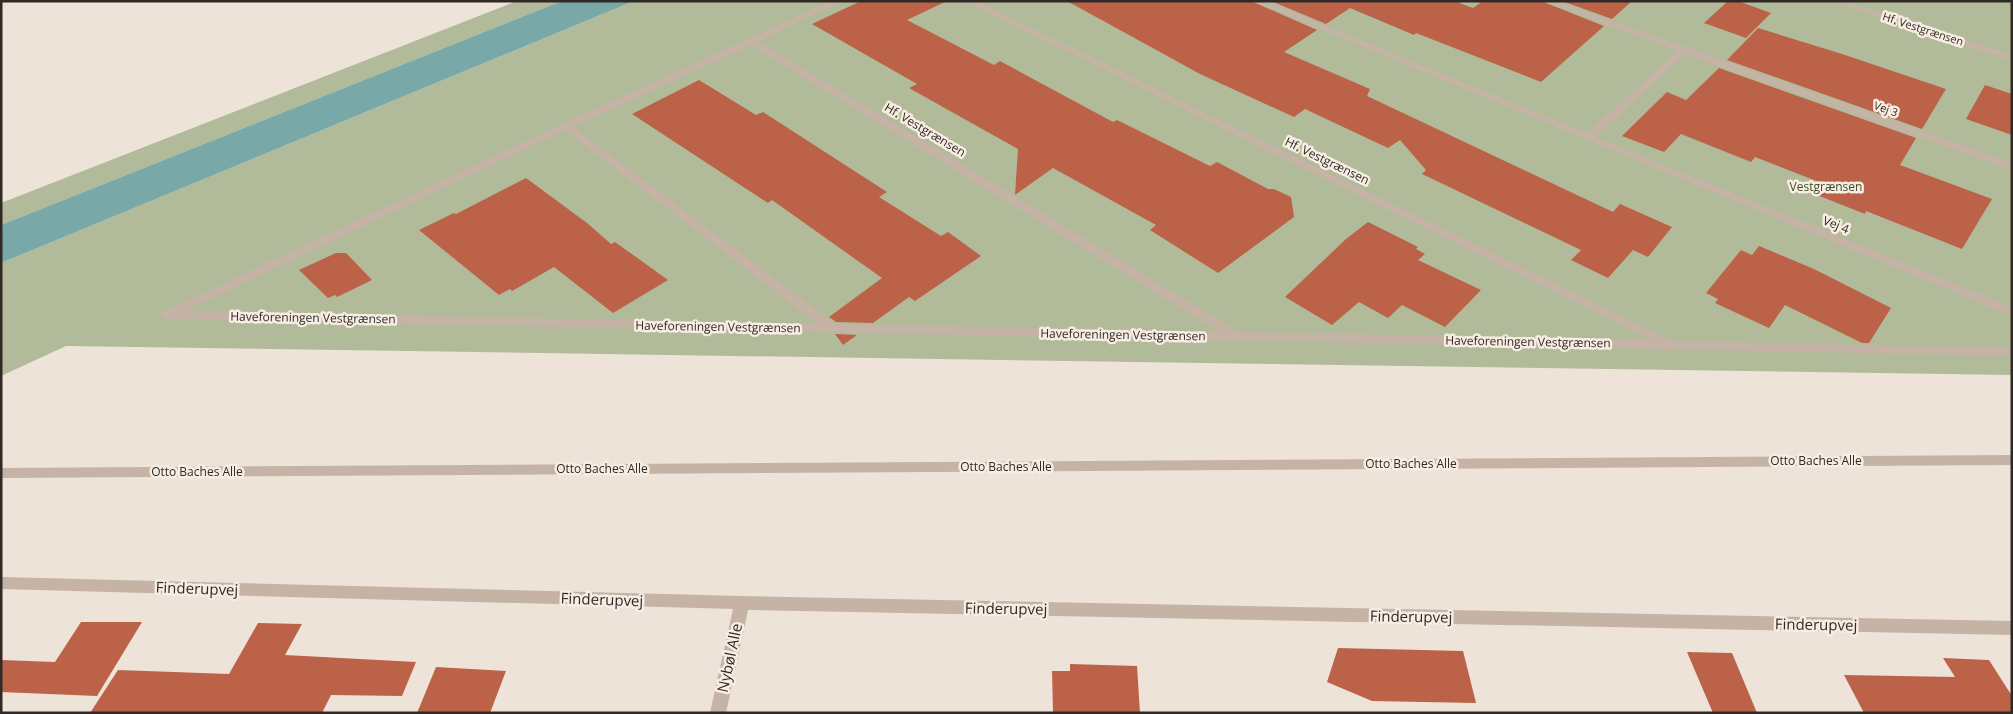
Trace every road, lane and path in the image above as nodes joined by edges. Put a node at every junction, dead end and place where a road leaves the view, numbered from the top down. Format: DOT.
graph roads {
  1 [pos="839,1"];
  2 [pos="969,1"];
  3 [pos="1257,1"];
  4 [pos="1547,1"];
  5 [pos="1835,1"];
  6 [pos="751,40"];
  7 [pos="1684,50"];
  8 [pos="2012,58"];
  9 [pos="566,126"];
  10 [pos="1588,138"];
  11 [pos="2012,167"];
  12 [pos="2012,312"];
  13 [pos="833,329"];
  14 [pos="1238,337"];
  15 [pos="1673,345"];
  16 [pos="2012,352"];
  17 [pos="2012,460"];
  18 [pos="1,473"];
  19 [pos="1,583"];
  20 [pos="742,603"];
  21 [pos="2012,628"];
  22 [pos="718,713"];
  1 -- 6 [label="street, Haveforeningen Vestgrænsen"];
  2 -- 15 [label="street, Hf. Vestgrænsen"];
  3 -- 10 [label="street"];
  4 -- 7 [label="street"];
  5 -- 8 [label="street, Hf. Vestgrænsen"];
  6 -- 9 [label="street, Haveforeningen Vestgrænsen"];
  6 -- 14 [label="street, Hf. Vestgrænsen"];
  7 -- 10 [label="street"];
  7 -- 11 [label="street, Vej 3"];
  9 -- 13 [label="street"];
  9 -- 13 [label="street, Haveforeningen Vestgrænsen"];
  10 -- 12 [label="street, Vej 4"];
  13 -- 14 [label="street, Haveforeningen Vestgrænsen"];
  14 -- 15 [label="street, Haveforeningen Vestgrænsen"];
  15 -- 16 [label="street, Haveforeningen Vestgrænsen"];
  17 -- 18 [label="street, Otto Baches Alle"];
  19 -- 20 [label="street, Finderupvej"];
  20 -- 21 [label="street, Finderupvej"];
  20 -- 22 [label="street, Nybøl Alle"];
}
